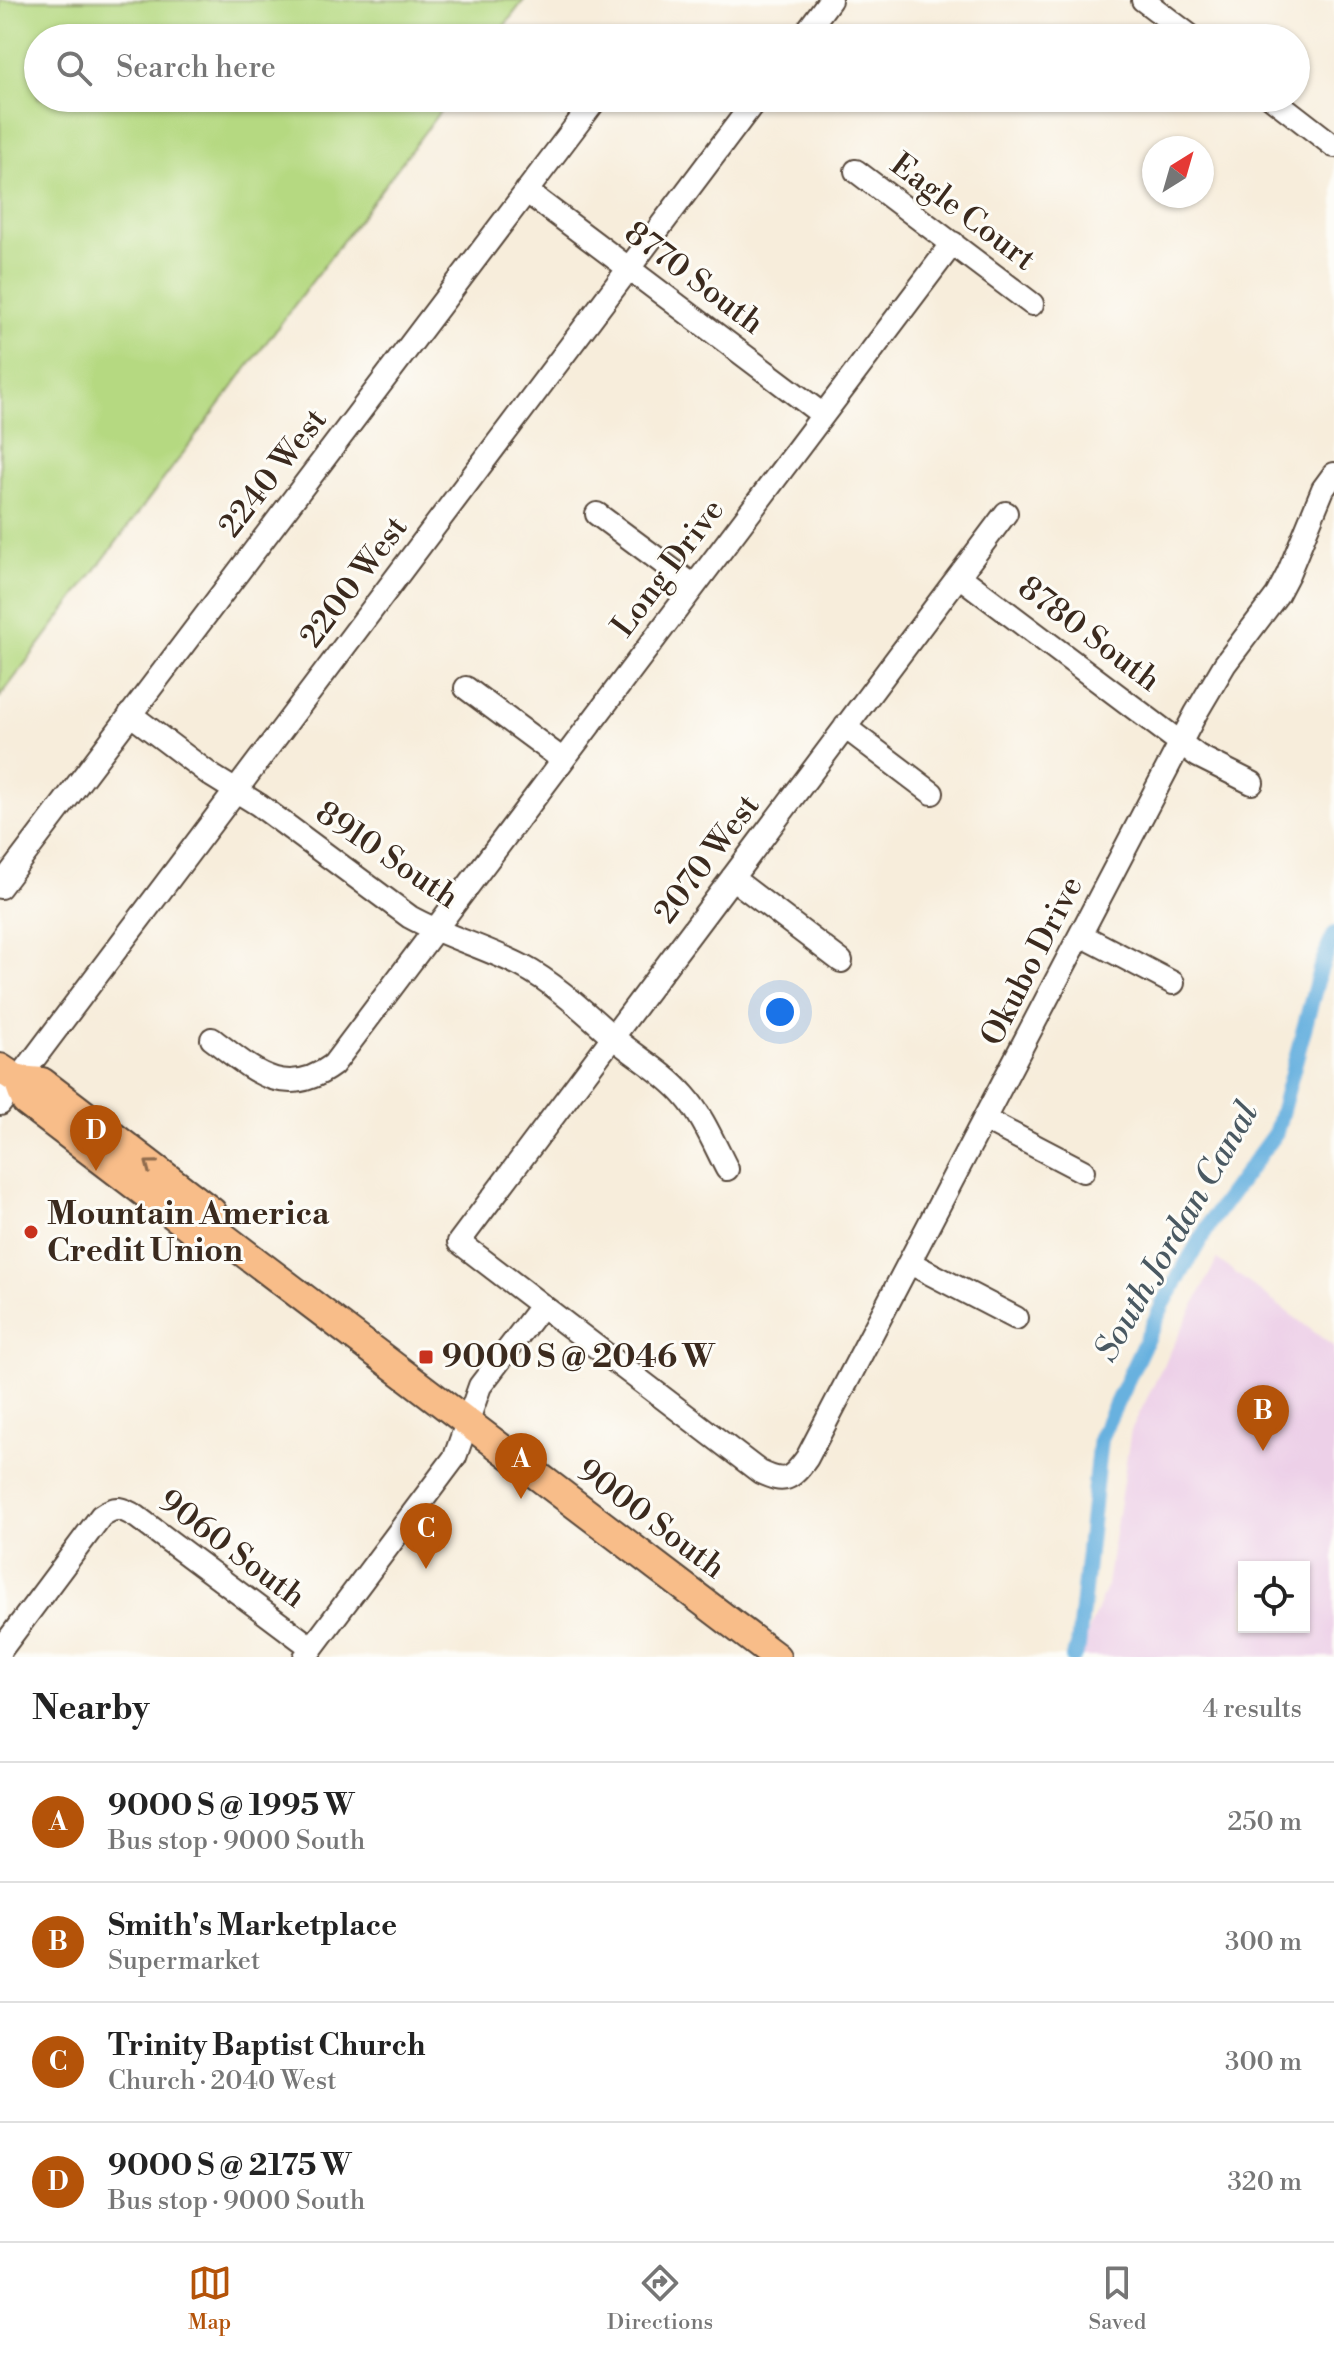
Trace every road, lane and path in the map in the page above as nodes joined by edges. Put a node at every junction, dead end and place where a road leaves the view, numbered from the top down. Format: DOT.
graph roads {
  1 [pos="830,0"];
  2 [pos="1143,0"];
  3 [pos="812,24"];
  4 [pos="1175,24"];
  5 [pos="586,112"];
  6 [pos="747,112"];
  7 [pos="1290,112"];
  8 [pos="1334,146"];
  9 [pos="856,171"];
  10 [pos="526,191"];
  11 [pos="953,243"];
  12 [pos="629,269"];
  13 [pos="1032,304"];
  14 [pos="823,415"];
  15 [pos="1334,474"];
  16 [pos="1006,513"];
  17 [pos="597,514"];
  18 [pos="959,576"];
  19 [pos="694,586"];
  20 [pos="466,688"];
  21 [pos="130,714"];
  22 [pos="845,727"];
  23 [pos="1181,744"];
  24 [pos="563,760"];
  25 [pos="1252,783"];
  26 [pos="236,792"];
  27 [pos="932,793"];
  28 [pos="732,878"];
  29 [pos="0,887"];
  30 [pos="435,931"];
  31 [pos="1081,935"];
  32 [pos="841,961"];
  33 [pos="1173,983"];
  34 [pos="613,1037"];
  35 [pos="212,1039"];
  36 [pos="9,1074"];
  37 [pos="0,1104"];
  38 [pos="985,1120"];
  39 [pos="727,1169"];
  40 [pos="1083,1171"];
  41 [pos="910,1263"];
  42 [pos="542,1305"];
  43 [pos="1016,1318"];
  44 [pos="466,1422"];
  45 [pos="0,1651"];
  46 [pos="309,1653"];
  47 [pos="776,1657"];
  1 -- 3 [label="street"];
  2 -- 4 [label="street"];
  5 -- 10 [label="street, 2240 West"];
  6 -- 12 [label="street, 2200 West"];
  7 -- 8 [label="street"];
  9 -- 11 [label="street, Eagle Court"];
  10 -- 12 [label="street, 8770 South"];
  10 -- 21 [label="street, 2240 West"];
  11 -- 13 [label="street, Eagle Court"];
  11 -- 14 [label="street, Long Drive"];
  12 -- 14 [label="street, 8770 South"];
  12 -- 26 [label="street, 2200 West"];
  14 -- 19 [label="street, Long Drive"];
  15 -- 23 [label="street, Okubo Drive"];
  16 -- 18 [label="street, 2070 West"];
  17 -- 19 [label="street"];
  18 -- 22 [label="street, 2070 West"];
  18 -- 23 [label="street, 8780 South"];
  19 -- 24 [label="street, Long Drive"];
  20 -- 24 [label="street"];
  21 -- 26 [label="street, 8910 South"];
  21 -- 29 [label="street, 2240 West"];
  22 -- 27 [label="street"];
  22 -- 28 [label="street, 2070 West"];
  23 -- 25 [label="street, 8780 South"];
  23 -- 31 [label="street, Okubo Drive"];
  24 -- 30 [label="street, Long Drive"];
  26 -- 30 [label="street, 8910 South"];
  26 -- 36 [label="street, 2200 West"];
  28 -- 32 [label="street"];
  28 -- 34 [label="street, 2070 West"];
  30 -- 34 [label="street, 8910 South"];
  30 -- 35 [label="street, Long Drive"];
  31 -- 33 [label="street"];
  31 -- 38 [label="street, Okubo Drive"];
  34 -- 39 [label="street, 8910 South"];
  34 -- 42 [label="street, 2070 West"];
  36 -- 37 [label="street, 2200 West"];
  36 -- 44 [label="main road, 9000 South"];
  38 -- 40 [label="street"];
  38 -- 41 [label="street, Okubo Drive"];
  41 -- 42 [label="street, Okubo Drive"];
  41 -- 43 [label="street"];
  42 -- 44 [label="street"];
  44 -- 46 [label="street"];
  44 -- 47 [label="main road, 9000 South"];
  45 -- 46 [label="street, 9060 South"];
}
